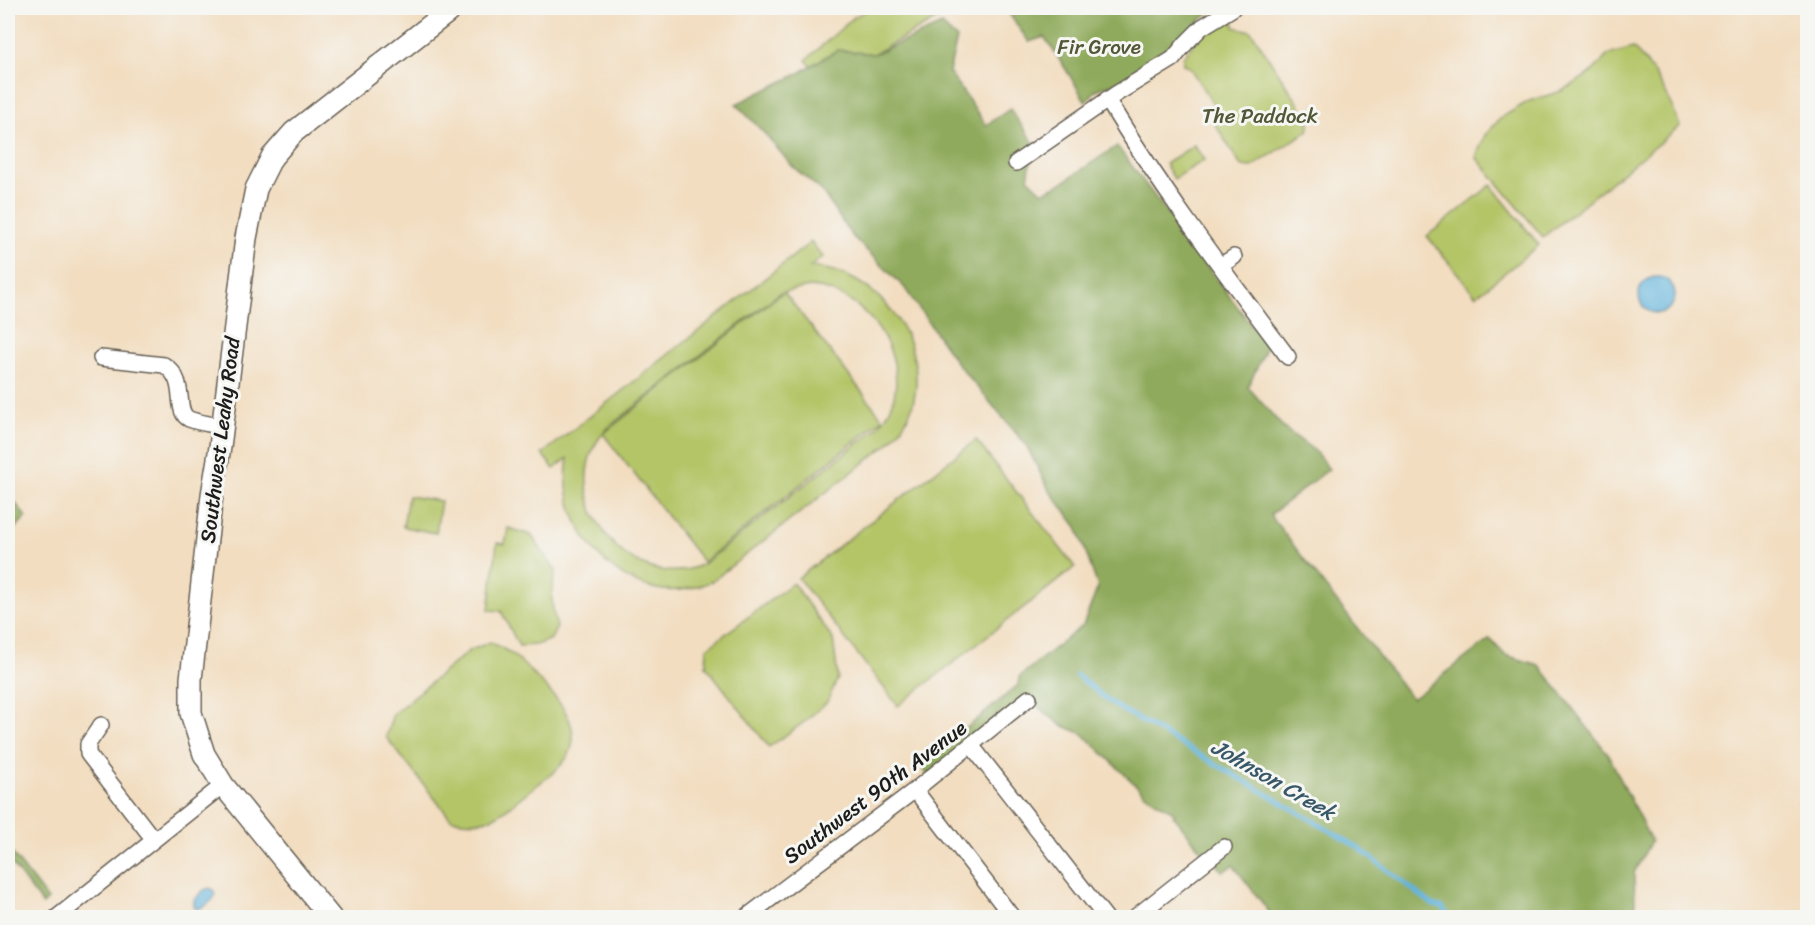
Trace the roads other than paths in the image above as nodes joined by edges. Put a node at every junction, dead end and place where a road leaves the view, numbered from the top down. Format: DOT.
graph roads {
  1 [pos="453,8"];
  2 [pos="1233,8"];
  3 [pos="1107,99"];
  4 [pos="1016,163"];
  5 [pos="1234,257"];
  6 [pos="1220,267"];
  7 [pos="1288,357"];
  8 [pos="101,358"];
  9 [pos="222,427"];
  10 [pos="1029,698"];
  11 [pos="101,725"];
  12 [pos="971,745"];
  13 [pos="224,785"];
  14 [pos="915,790"];
  15 [pos="154,840"];
  16 [pos="1224,847"];
  17 [pos="56,918"];
  18 [pos="331,918"];
  19 [pos="745,918"];
  20 [pos="1013,918"];
  21 [pos="1106,918"];
  22 [pos="1134,918"];
  1 -- 9 [label="street, Southwest Leahy Road"];
  2 -- 3 [label="street"];
  3 -- 4 [label="street"];
  3 -- 6 [label="street"];
  5 -- 6 [label="street"];
  6 -- 7 [label="street"];
  8 -- 9 [label="street"];
  9 -- 13 [label="street, Southwest Leahy Road"];
  10 -- 12 [label="street, Southwest 90th Avenue"];
  11 -- 15 [label="street"];
  12 -- 14 [label="street, Southwest 90th Avenue"];
  12 -- 21 [label="street"];
  13 -- 15 [label="street"];
  13 -- 18 [label="street, Southwest Leahy Road"];
  14 -- 19 [label="street, Southwest 90th Avenue"];
  14 -- 20 [label="street"];
  15 -- 17 [label="street"];
  16 -- 22 [label="street"];
}
